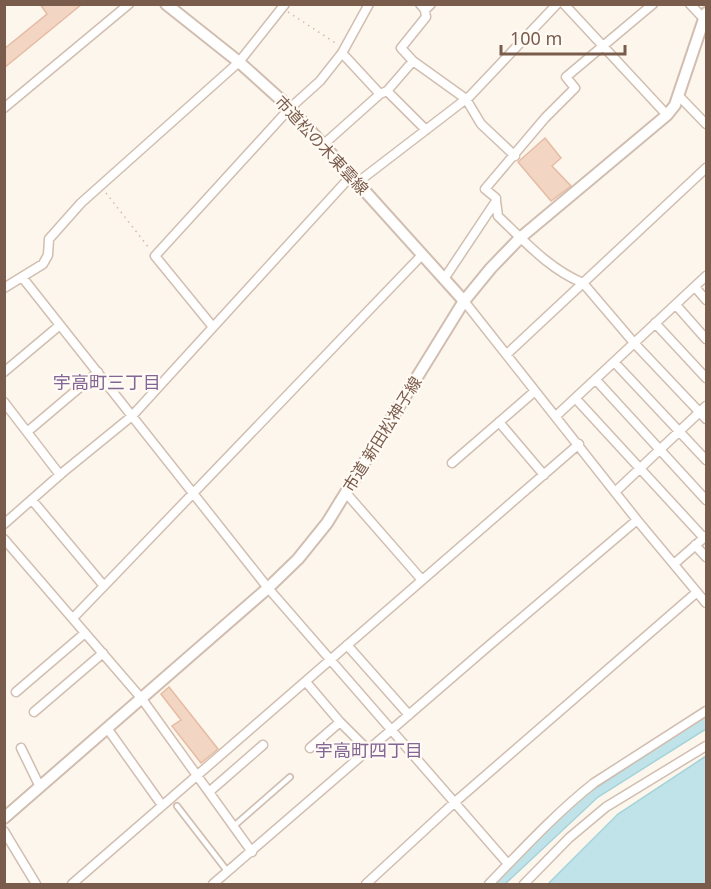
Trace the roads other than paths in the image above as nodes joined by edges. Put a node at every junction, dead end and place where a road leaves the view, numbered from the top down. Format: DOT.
graph roads {
  1 [pos="129,4"];
  2 [pos="166,4"];
  3 [pos="369,4"];
  4 [pos="557,4"];
  5 [pos="564,4"];
  6 [pos="653,4"];
  7 [pos="690,4"];
  8 [pos="284,6"];
  9 [pos="425,6"];
  10 [pos="706,16"];
  11 [pos="602,46"];
  12 [pos="343,51"];
  13 [pos="413,61"];
  14 [pos="239,62"];
  15 [pos="384,92"];
  16 [pos="678,95"];
  17 [pos="466,99"];
  18 [pos="4,108"];
  19 [pos="290,108"];
  20 [pos="667,115"];
  21 [pos="706,124"];
  22 [pos="426,130"];
  23 [pos="324,144"];
  24 [pos="515,156"];
  25 [pos="706,168"];
  26 [pos="355,179"];
  27 [pos="496,201"];
  28 [pos="520,238"];
  29 [pos="422,255"];
  30 [pos="706,276"];
  31 [pos="22,277"];
  32 [pos="444,279"];
  33 [pos="583,283"];
  34 [pos="695,287"];
  35 [pos="4,288"];
  36 [pos="706,300"];
  37 [pos="464,302"];
  38 [pos="676,305"];
  39 [pos="655,323"];
  40 [pos="60,325"];
  41 [pos="213,327"];
  42 [pos="706,339"];
  43 [pos="635,345"];
  44 [pos="507,354"];
  45 [pos="615,363"];
  46 [pos="4,372"];
  47 [pos="98,372"];
  48 [pos="706,378"];
  49 [pos="596,381"];
  50 [pos="535,391"];
  51 [pos="576,399"];
  52 [pos="4,402"];
  53 [pos="704,412"];
  54 [pos="132,416"];
  55 [pos="556,416"];
  56 [pos="499,422"];
  57 [pos="679,431"];
  58 [pos="27,432"];
  59 [pos="579,444"];
  60 [pos="660,450"];
  61 [pos="706,460"];
  62 [pos="452,464"];
  63 [pos="640,468"];
  64 [pos="544,474"];
  65 [pos="60,475"];
  66 [pos="615,492"];
  67 [pos="194,493"];
  68 [pos="346,493"];
  69 [pos="32,500"];
  70 [pos="706,500"];
  71 [pos="637,520"];
  72 [pos="4,524"];
  73 [pos="705,537"];
  74 [pos="4,539"];
  75 [pos="695,545"];
  76 [pos="706,557"];
  77 [pos="674,564"];
  78 [pos="422,580"];
  79 [pos="104,586"];
  80 [pos="268,588"];
  81 [pos="697,592"];
  82 [pos="706,603"];
  83 [pos="73,618"];
  84 [pos="85,633"];
  85 [pos="348,645"];
  86 [pos="103,653"];
  87 [pos="331,660"];
  88 [pos="306,682"];
  89 [pos="16,692"];
  90 [pos="142,699"];
  91 [pos="34,711"];
  92 [pos="706,711"];
  93 [pos="409,715"];
  94 [pos="340,722"];
  95 [pos="107,728"];
  96 [pos="392,730"];
  97 [pos="263,746"];
  98 [pos="706,746"];
  99 [pos="21,748"];
  100 [pos="310,748"];
  101 [pos="369,751"];
  102 [pos="197,776"];
  103 [pos="290,777"];
  104 [pos="40,787"];
  105 [pos="209,792"];
  106 [pos="159,801"];
  107 [pos="454,802"];
  108 [pos="177,806"];
  109 [pos="4,818"];
  110 [pos="234,826"];
  111 [pos="4,831"];
  112 [pos="252,852"];
  113 [pos="508,864"];
  114 [pos="225,874"];
  115 [pos="374,877"];
  116 [pos="36,885"];
  117 [pos="72,885"];
  118 [pos="213,885"];
  119 [pos="228,885"];
  120 [pos="366,885"];
  121 [pos="381,885"];
  122 [pos="489,885"];
  123 [pos="524,885"];
  1 -- 18 [label="street"];
  2 -- 14 [label="street, 市道松の木東雲線"];
  3 -- 12 [label="street"];
  4 -- 17 [label="street"];
  5 -- 11 [label="street"];
  6 -- 11 [label="street"];
  7 -- 10 [label="street"];
  8 -- 14 [label="street"];
  9 -- 13 [label="street"];
  10 -- 16 [label="street, 市道 新田松神子線"];
  11 -- 20 [label="street"];
  11 -- 24 [label="street"];
  12 -- 15 [label="street"];
  12 -- 19 [label="street"];
  13 -- 15 [label="street"];
  13 -- 17 [label="street"];
  14 -- 19 [label="street, 市道松の木東雲線"];
  14 -- 31 [label="street"];
  15 -- 22 [label="street"];
  15 -- 23 [label="street"];
  16 -- 20 [label="street, 市道 新田松神子線"];
  16 -- 21 [label="street"];
  17 -- 22 [label="street"];
  17 -- 24 [label="street"];
  19 -- 23 [label="street, 市道松の木東雲線"];
  19 -- 41 [label="street"];
  20 -- 28 [label="street, 市道 新田松神子線"];
  22 -- 26 [label="street"];
  23 -- 26 [label="street, 市道松の木東雲線"];
  24 -- 27 [label="street"];
  25 -- 33 [label="street"];
  26 -- 29 [label="street, 市道松の木東雲線"];
  26 -- 41 [label="street"];
  27 -- 28 [label="street"];
  27 -- 32 [label="street"];
  28 -- 33 [label="street"];
  28 -- 37 [label="street, 市道 新田松神子線"];
  29 -- 32 [label="street, 市道松の木東雲線"];
  29 -- 67 [label="street"];
  30 -- 34 [label="street"];
  31 -- 35 [label="street"];
  31 -- 40 [label="street"];
  32 -- 37 [label="street, 市道松の木東雲線"];
  33 -- 43 [label="street"];
  33 -- 44 [label="street"];
  34 -- 36 [label="street"];
  34 -- 38 [label="street"];
  37 -- 44 [label="street"];
  37 -- 68 [label="street, 市道 新田松神子線"];
  38 -- 39 [label="street"];
  38 -- 42 [label="street"];
  39 -- 43 [label="street"];
  39 -- 48 [label="street"];
  40 -- 46 [label="street"];
  40 -- 47 [label="street"];
  41 -- 54 [label="street"];
  43 -- 45 [label="street"];
  43 -- 53 [label="street"];
  44 -- 50 [label="street"];
  45 -- 49 [label="street"];
  45 -- 57 [label="street"];
  47 -- 54 [label="street"];
  47 -- 58 [label="street"];
  49 -- 51 [label="street"];
  49 -- 60 [label="street"];
  50 -- 55 [label="street"];
  50 -- 56 [label="street"];
  51 -- 55 [label="street"];
  51 -- 63 [label="street"];
  52 -- 58 [label="street"];
  53 -- 57 [label="street"];
  54 -- 65 [label="street"];
  54 -- 67 [label="street"];
  55 -- 59 [label="street"];
  56 -- 62 [label="street"];
  56 -- 64 [label="street"];
  57 -- 60 [label="street"];
  57 -- 61 [label="street"];
  58 -- 65 [label="street"];
  59 -- 64 [label="street"];
  59 -- 66 [label="street"];
  60 -- 63 [label="street"];
  60 -- 70 [label="street"];
  63 -- 66 [label="street"];
  63 -- 73 [label="street"];
  64 -- 78 [label="street"];
  65 -- 69 [label="street"];
  66 -- 71 [label="street"];
  67 -- 79 [label="street"];
  67 -- 80 [label="street"];
  68 -- 78 [label="street"];
  68 -- 80 [label="street, 市道 新田松神子線"];
  69 -- 72 [label="street"];
  69 -- 79 [label="street"];
  71 -- 77 [label="street"];
  71 -- 93 [label="street"];
  73 -- 75 [label="street"];
  74 -- 83 [label="street"];
  75 -- 76 [label="street"];
  75 -- 77 [label="street"];
  77 -- 81 [label="street"];
  78 -- 85 [label="street"];
  79 -- 83 [label="street"];
  80 -- 87 [label="street"];
  80 -- 90 [label="street, 市道 新田松神子線"];
  81 -- 82 [label="street"];
  81 -- 107 [label="street"];
  83 -- 84 [label="street"];
  84 -- 86 [label="street"];
  84 -- 89 [label="street"];
  85 -- 87 [label="street"];
  85 -- 93 [label="street"];
  86 -- 90 [label="street"];
  86 -- 91 [label="street"];
  87 -- 88 [label="street"];
  87 -- 96 [label="street"];
  88 -- 94 [label="street"];
  88 -- 102 [label="street"];
  90 -- 95 [label="street, 市道 新田松神子線"];
  90 -- 102 [label="street"];
  92 -- 113 [label="street"];
  93 -- 96 [label="street"];
  94 -- 100 [label="street"];
  94 -- 101 [label="street"];
  95 -- 104 [label="street, 市道 新田松神子線"];
  95 -- 106 [label="street"];
  96 -- 101 [label="street"];
  96 -- 107 [label="street"];
  97 -- 105 [label="street"];
  98 -- 123 [label="street"];
  99 -- 104 [label="street"];
  101 -- 112 [label="street"];
  102 -- 105 [label="street"];
  102 -- 117 [label="street"];
  103 -- 110 [label="lane"];
  104 -- 109 [label="street, 市道 新田松神子線"];
  105 -- 110 [label="street"];
  107 -- 113 [label="street"];
  107 -- 115 [label="street"];
  108 -- 114 [label="lane"];
  110 -- 112 [label="street"];
  111 -- 116 [label="street"];
  112 -- 114 [label="street"];
  113 -- 122 [label="street"];
  114 -- 118 [label="street"];
  114 -- 119 [label="street"];
  115 -- 120 [label="street"];
  115 -- 121 [label="street"];
}
